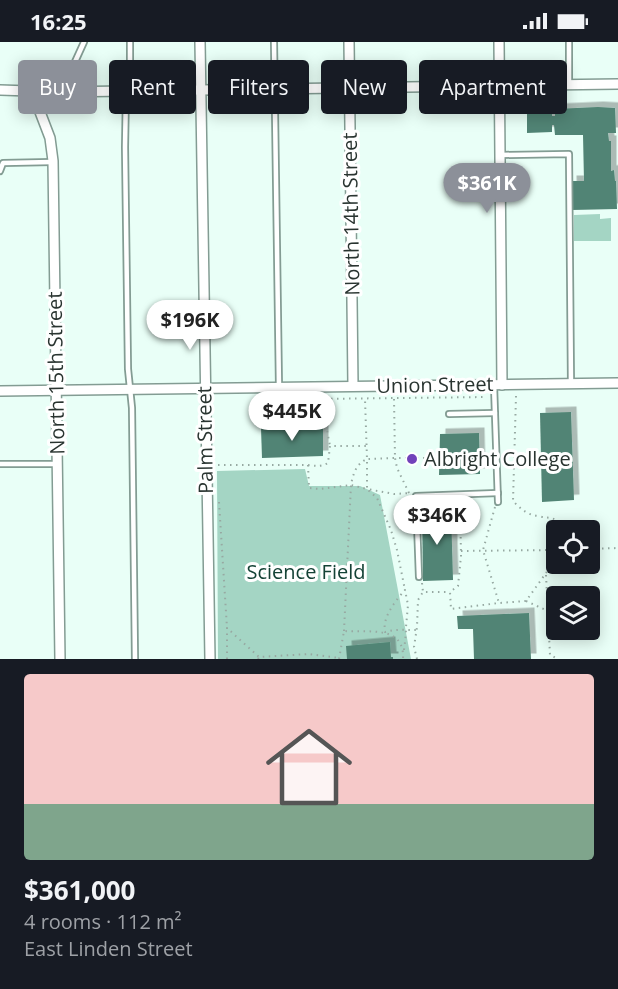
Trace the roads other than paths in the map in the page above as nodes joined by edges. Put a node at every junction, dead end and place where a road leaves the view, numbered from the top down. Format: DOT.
graph roads {
  1 [pos="84,42"];
  2 [pos="130,42"];
  3 [pos="200,42"];
  4 [pos="274,42"];
  5 [pos="349,42"];
  6 [pos="499,42"];
  7 [pos="568,42"];
  8 [pos="76,60"];
  9 [pos="129,60"];
  10 [pos="274,60"];
  11 [pos="349,60"];
  12 [pos="499,60"];
  13 [pos="618,84"];
  14 [pos="569,85"];
  15 [pos="0,90"];
  16 [pos="196,90"];
  17 [pos="201,90"];
  18 [pos="208,90"];
  19 [pos="18,91"];
  20 [pos="41,114"];
  21 [pos="127,114"];
  22 [pos="275,114"];
  23 [pos="349,114"];
  24 [pos="499,114"];
  25 [pos="500,155"];
  26 [pos="53,162"];
  27 [pos="0,171"];
  28 [pos="618,383"];
  29 [pos="571,384"];
  30 [pos="498,385"];
  31 [pos="353,386"];
  32 [pos="279,387"];
  33 [pos="204,388"];
  34 [pos="130,389"];
  35 [pos="56,390"];
  36 [pos="0,391"];
  37 [pos="449,414"];
  38 [pos="495,414"];
  39 [pos="0,464"];
  40 [pos="57,464"];
  41 [pos="498,493"];
  42 [pos="498,501"];
  43 [pos="419,577"];
  44 [pos="60,659"];
  45 [pos="135,659"];
  46 [pos="210,659"];
  1 -- 8 [label="lane"];
  2 -- 9 [label="lane"];
  3 -- 17 [label="street, Palm Street"];
  4 -- 10 [label="lane"];
  5 -- 11 [label="street, North 14th Street"];
  6 -- 12 [label="street"];
  7 -- 14 [label="lane"];
  13 -- 14 [label="street"];
  15 -- 19 [label="street"];
  16 -- 17 [label="street"];
  17 -- 18 [label="street"];
  17 -- 33 [label="street, Palm Street"];
  20 -- 26 [label="street, North 15th Street"];
  21 -- 34 [label="lane"];
  22 -- 32 [label="lane"];
  23 -- 31 [label="street, North 14th Street"];
  24 -- 25 [label="street"];
  25 -- 29 [label="lane"];
  25 -- 30 [label="street"];
  26 -- 27 [label="lane"];
  26 -- 35 [label="street, North 15th Street"];
  28 -- 29 [label="street, Union Street"];
  29 -- 30 [label="street, Union Street"];
  30 -- 31 [label="street, Union Street"];
  30 -- 38 [label="lane"];
  31 -- 32 [label="street, Union Street"];
  32 -- 33 [label="street, Union Street"];
  33 -- 34 [label="street, Union Street"];
  33 -- 46 [label="street, Palm Street"];
  34 -- 35 [label="street, Union Street"];
  34 -- 45 [label="lane"];
  35 -- 36 [label="street, Union Street"];
  35 -- 40 [label="street, North 15th Street"];
  37 -- 38 [label="lane"];
  38 -- 41 [label="lane"];
  39 -- 40 [label="lane"];
  40 -- 44 [label="street, North 15th Street"];
  41 -- 42 [label="lane"];
  41 -- 43 [label="lane"];
}
